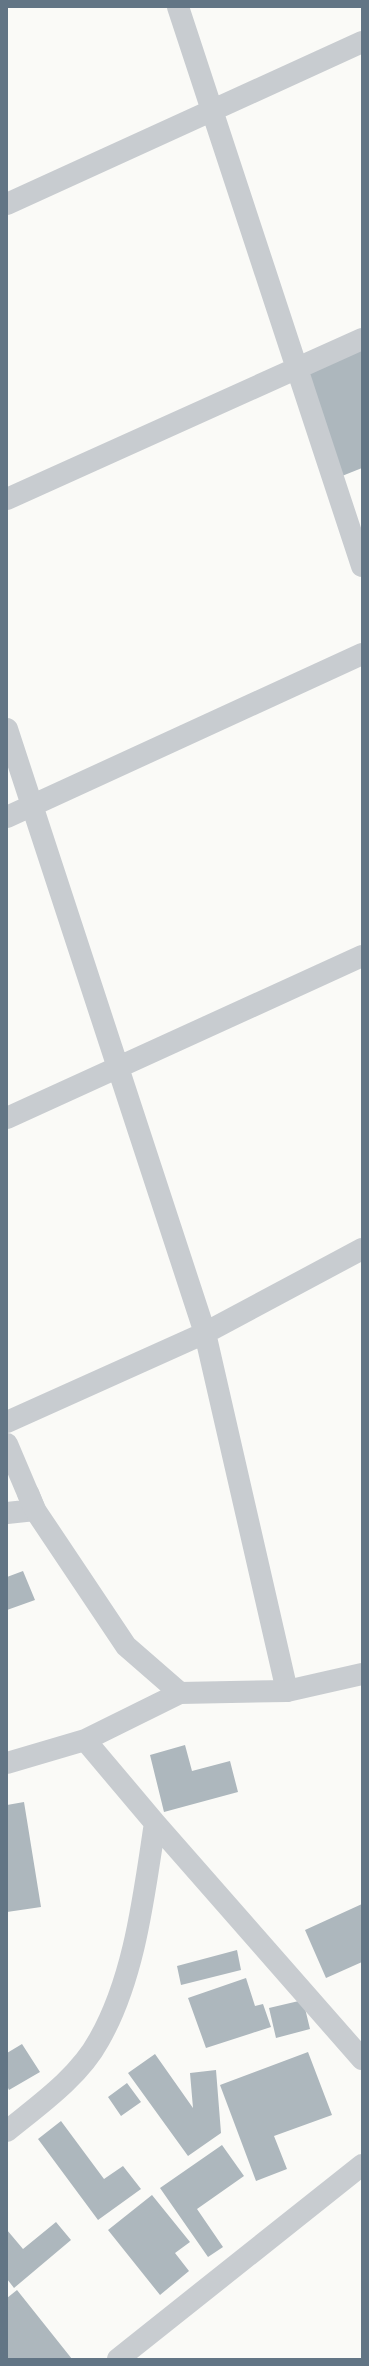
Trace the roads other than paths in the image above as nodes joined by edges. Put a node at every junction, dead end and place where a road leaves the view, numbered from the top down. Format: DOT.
graph roads {
  1 [pos="178,7"];
  2 [pos="362,42"];
  3 [pos="212,111"];
  4 [pos="7,204"];
  5 [pos="362,339"];
  6 [pos="297,369"];
  7 [pos="7,499"];
  8 [pos="362,566"];
  9 [pos="362,654"];
  10 [pos="7,729"];
  11 [pos="32,806"];
  12 [pos="7,817"];
  13 [pos="362,956"];
  14 [pos="118,1068"];
  15 [pos="7,1118"];
  16 [pos="362,1249"];
  17 [pos="205,1333"];
  18 [pos="7,1422"];
  19 [pos="7,1443"];
  20 [pos="35,1510"];
  21 [pos="7,1514"];
  22 [pos="362,1674"];
  23 [pos="287,1691"];
  24 [pos="180,1693"];
  25 [pos="85,1740"];
  26 [pos="7,1764"];
  27 [pos="155,1824"];
  28 [pos="362,2059"];
  29 [pos="7,2131"];
  30 [pos="362,2165"];
  31 [pos="118,2359"];
  1 -- 3 [label="street"];
  2 -- 3 [label="street"];
  3 -- 4 [label="street"];
  3 -- 6 [label="street"];
  5 -- 6 [label="street"];
  6 -- 7 [label="street"];
  6 -- 8 [label="street"];
  9 -- 11 [label="street"];
  10 -- 11 [label="street"];
  11 -- 12 [label="street"];
  11 -- 14 [label="street"];
  13 -- 14 [label="street"];
  14 -- 15 [label="street"];
  14 -- 17 [label="street"];
  16 -- 17 [label="street"];
  17 -- 18 [label="street"];
  17 -- 23 [label="street"];
  19 -- 20 [label="street"];
  20 -- 21 [label="street"];
  20 -- 24 [label="street"];
  22 -- 23 [label="street"];
  23 -- 24 [label="street"];
  24 -- 25 [label="street"];
  25 -- 26 [label="street"];
  25 -- 27 [label="street"];
  27 -- 28 [label="street"];
  27 -- 29 [label="street"];
  30 -- 31 [label="street"];
}
